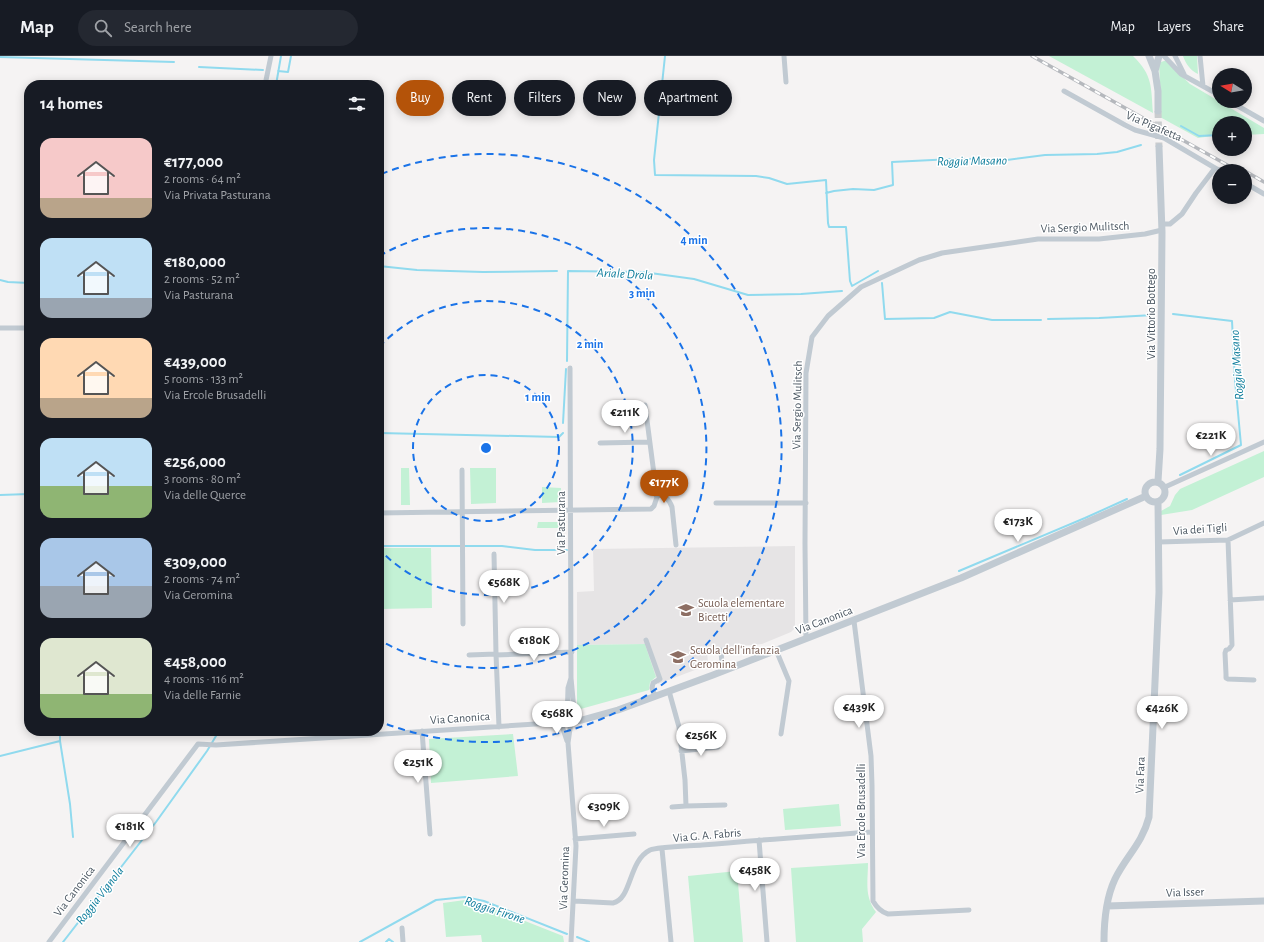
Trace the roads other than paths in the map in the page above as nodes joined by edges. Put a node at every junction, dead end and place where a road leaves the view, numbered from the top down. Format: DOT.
graph roads {
  1 [pos="271,56"];
  2 [pos="784,56"];
  3 [pos="1149,56"];
  4 [pos="1159,56"];
  5 [pos="1164,56"];
  6 [pos="1175,56"];
  7 [pos="1200,56"];
  8 [pos="1155,71"];
  9 [pos="1184,75"];
  10 [pos="266,80"];
  11 [pos="786,82"];
  12 [pos="1202,86"];
  13 [pos="1064,91"];
  14 [pos="1212,91"];
  15 [pos="1241,108"];
  16 [pos="1158,110"];
  17 [pos="1264,121"];
  18 [pos="1159,147"];
  19 [pos="1212,166"];
  20 [pos="1212,172"];
  21 [pos="1252,188"];
  22 [pos="1264,194"];
  23 [pos="1162,227"];
  24 [pos="0,328"];
  25 [pos="24,328"];
  26 [pos="570,368"];
  27 [pos="645,405"];
  28 [pos="650,442"];
  29 [pos="1264,442"];
  30 [pos="600,443"];
  31 [pos="462,470"];
  32 [pos="1158,481"];
  33 [pos="1165,487"];
  34 [pos="656,494"];
  35 [pos="1146,496"];
  36 [pos="1158,502"];
  37 [pos="716,503"];
  38 [pos="806,503"];
  39 [pos="571,510"];
  40 [pos="463,512"];
  41 [pos="384,513"];
  42 [pos="1264,523"];
  43 [pos="1228,540"];
  44 [pos="1159,542"];
  45 [pos="676,545"];
  46 [pos="494,554"];
  47 [pos="1264,598"];
  48 [pos="1230,600"];
  49 [pos="854,621"];
  50 [pos="463,624"];
  51 [pos="806,639"];
  52 [pos="646,640"];
  53 [pos="721,650"];
  54 [pos="776,650"];
  55 [pos="572,652"];
  56 [pos="469,654"];
  57 [pos="496,655"];
  58 [pos="724,671"];
  59 [pos="572,678"];
  60 [pos="1254,680"];
  61 [pos="669,691"];
  62 [pos="655,696"];
  63 [pos="568,722"];
  64 [pos="499,727"];
  65 [pos="422,732"];
  66 [pos="384,734"];
  67 [pos="781,734"];
  68 [pos="359,736"];
  69 [pos="568,743"];
  70 [pos="718,747"];
  71 [pos="681,751"];
  72 [pos="724,805"];
  73 [pos="686,806"];
  74 [pos="672,807"];
  75 [pos="872,832"];
  76 [pos="430,834"];
  77 [pos="634,834"];
  78 [pos="575,839"];
  79 [pos="759,840"];
  80 [pos="662,849"];
  81 [pos="574,901"];
  82 [pos="1264,901"];
  83 [pos="1107,906"];
  84 [pos="969,910"];
  85 [pos="402,928"];
  86 [pos="49,942"];
  87 [pos="403,942"];
  88 [pos="571,942"];
  89 [pos="671,942"];
  90 [pos="767,942"];
  91 [pos="1104,942"];
  1 -- 10 [label="street"];
  2 -- 11 [label="street"];
  3 -- 8 [label="street"];
  4 -- 8 [label="street"];
  5 -- 9 [label="street"];
  6 -- 9 [label="street"];
  7 -- 12 [label="street"];
  8 -- 16 [label="street"];
  9 -- 12 [label="street"];
  12 -- 14 [label="street"];
  13 -- 19 [label="street, Via Pigafetta"];
  15 -- 17 [label="street"];
  18 -- 23 [label="street, Via Vittorio Bottego"];
  20 -- 23 [label="street"];
  21 -- 22 [label="street"];
  23 -- 32 [label="street, Via Vittorio Bottego"];
  23 -- 38 [label="street, Via Sergio Mulitsch"];
  24 -- 25 [label="street"];
  26 -- 39 [label="street, Via Pasturana"];
  27 -- 28 [label="street"];
  28 -- 30 [label="street"];
  28 -- 34 [label="street"];
  29 -- 33 [label="street"];
  31 -- 40 [label="street"];
  32 -- 33 [label="street"];
  32 -- 35 [label="street"];
  33 -- 36 [label="street"];
  34 -- 39 [label="street"];
  34 -- 45 [label="street"];
  35 -- 36 [label="street"];
  35 -- 49 [label="street, Via Canonica"];
  36 -- 44 [label="street, Via Fara"];
  37 -- 38 [label="street"];
  38 -- 51 [label="street, Via Sergio Mulitsch"];
  39 -- 40 [label="street"];
  39 -- 55 [label="street, Via Pasturana"];
  40 -- 41 [label="street"];
  40 -- 50 [label="street"];
  42 -- 43 [label="street, Via dei Tigli"];
  43 -- 44 [label="street, Via dei Tigli"];
  43 -- 48 [label="street"];
  44 -- 83 [label="street, Via Fara"];
  46 -- 57 [label="street, Via Canonica"];
  47 -- 48 [label="street"];
  48 -- 60 [label="street"];
  49 -- 51 [label="street, Via Canonica"];
  49 -- 75 [label="street, Via Ercole Brusadelli"];
  51 -- 54 [label="street, Via Canonica"];
  52 -- 62 [label="street"];
  53 -- 58 [label="street"];
  54 -- 58 [label="street, Via Canonica"];
  54 -- 67 [label="street"];
  55 -- 57 [label="street"];
  55 -- 59 [label="street, Via Pasturana"];
  56 -- 57 [label="street"];
  57 -- 64 [label="street, Via Canonica"];
  58 -- 61 [label="street, Via Canonica"];
  59 -- 63 [label="street, Via Pasturana"];
  59 -- 63 [label="street, Via Pasturana"];
  61 -- 62 [label="street, Via Canonica"];
  61 -- 71 [label="street"];
  62 -- 63 [label="street, Via Canonica"];
  63 -- 64 [label="street, Via Canonica"];
  63 -- 69 [label="street, Via Geromina"];
  63 -- 69 [label="street, Via Geromina"];
  64 -- 65 [label="street, Via Canonica"];
  65 -- 66 [label="street, Via Canonica"];
  65 -- 76 [label="street, Via Canonica"];
  68 -- 86 [label="street, Via Canonica"];
  69 -- 78 [label="street, Via Geromina"];
  70 -- 71 [label="street"];
  71 -- 73 [label="street"];
  72 -- 73 [label="street"];
  73 -- 74 [label="street"];
  75 -- 79 [label="street, Via G. A. Fabris"];
  75 -- 84 [label="street, Via Ercole Brusadelli"];
  77 -- 78 [label="street"];
  78 -- 81 [label="street, Via Geromina"];
  79 -- 80 [label="street, Via G. A. Fabris"];
  79 -- 90 [label="street"];
  80 -- 81 [label="street, Via G. A. Fabris"];
  80 -- 89 [label="street"];
  81 -- 88 [label="street, Via Geromina"];
  82 -- 83 [label="street, Via Isser"];
  83 -- 91 [label="street, Via Fara"];
  85 -- 87 [label="street"];
}
